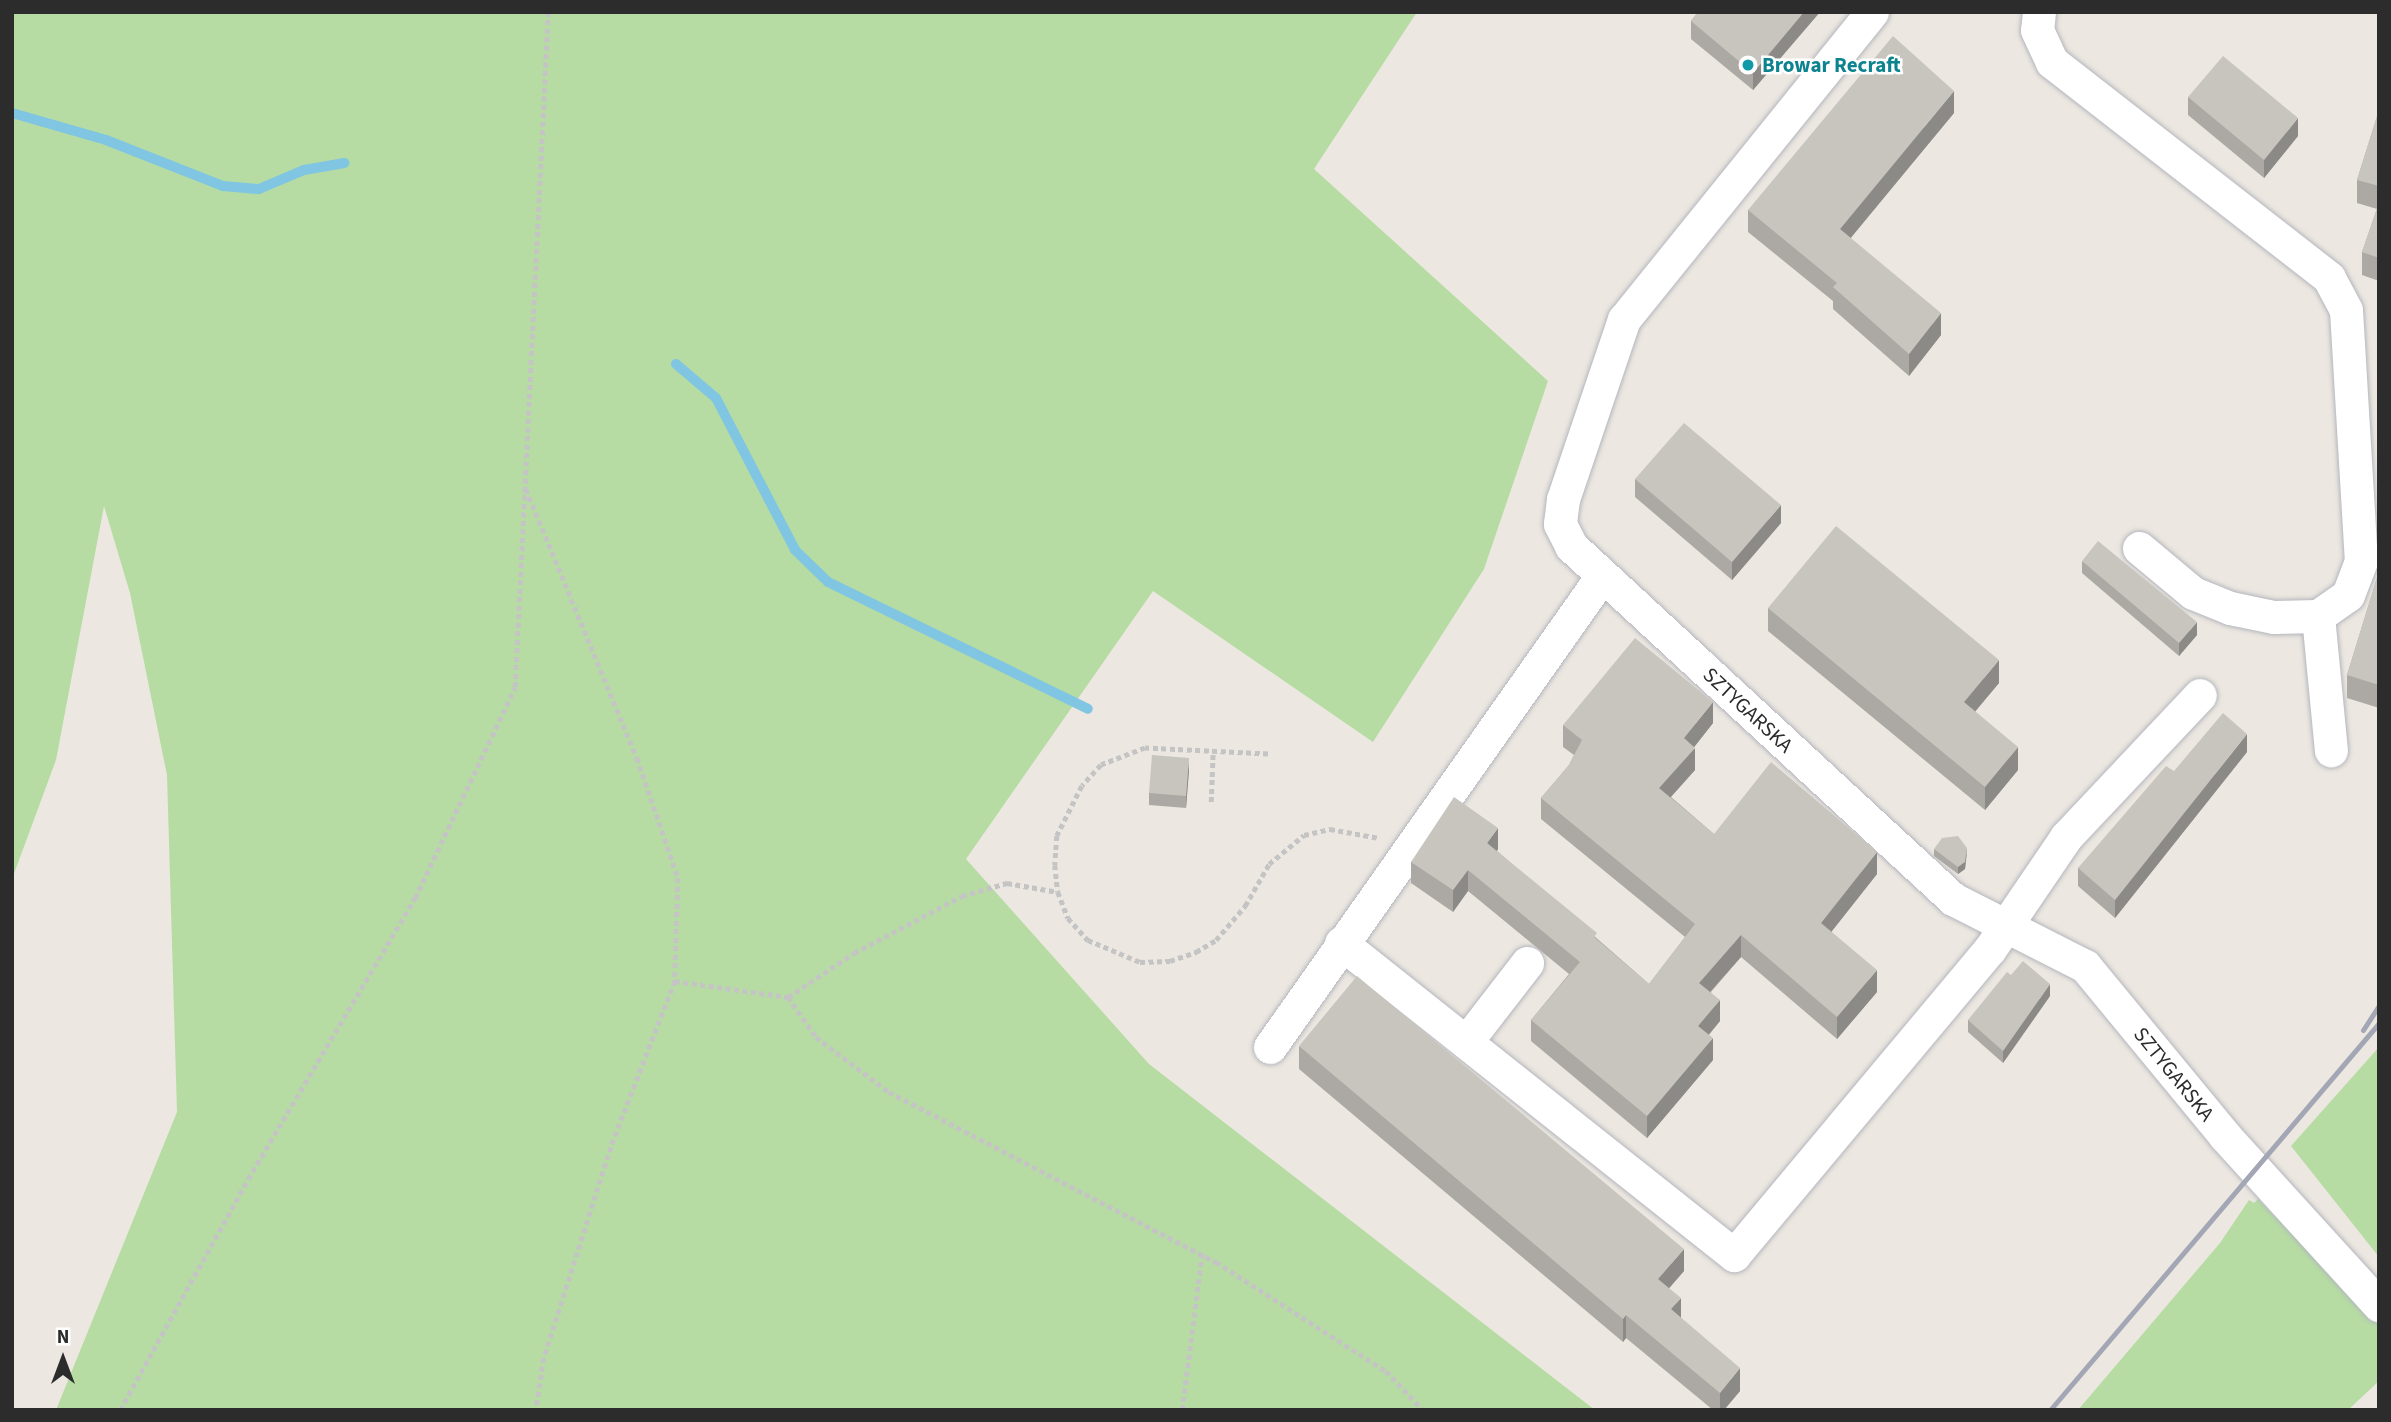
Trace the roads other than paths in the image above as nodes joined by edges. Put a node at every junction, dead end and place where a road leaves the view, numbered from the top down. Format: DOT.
graph roads {
  1 [pos="1872,12"];
  2 [pos="2039,12"];
  3 [pos="2139,548"];
  4 [pos="1602,576"];
  5 [pos="2318,616"];
  6 [pos="2200,695"];
  7 [pos="2331,750"];
  8 [pos="2005,924"];
  9 [pos="1341,943"];
  10 [pos="1527,964"];
  11 [pos="1466,1042"];
  12 [pos="1270,1047"];
  13 [pos="2379,1305"];
  1 -- 4 [label="street, SZTYGARSKA"];
  2 -- 5 [label="street"];
  3 -- 5 [label="street"];
  4 -- 8 [label="street, SZTYGARSKA"];
  4 -- 9 [label="street"];
  5 -- 7 [label="street"];
  6 -- 8 [label="street"];
  8 -- 11 [label="street"];
  8 -- 13 [label="street, SZTYGARSKA"];
  9 -- 11 [label="street"];
  9 -- 12 [label="street"];
  10 -- 11 [label="street"];
}
